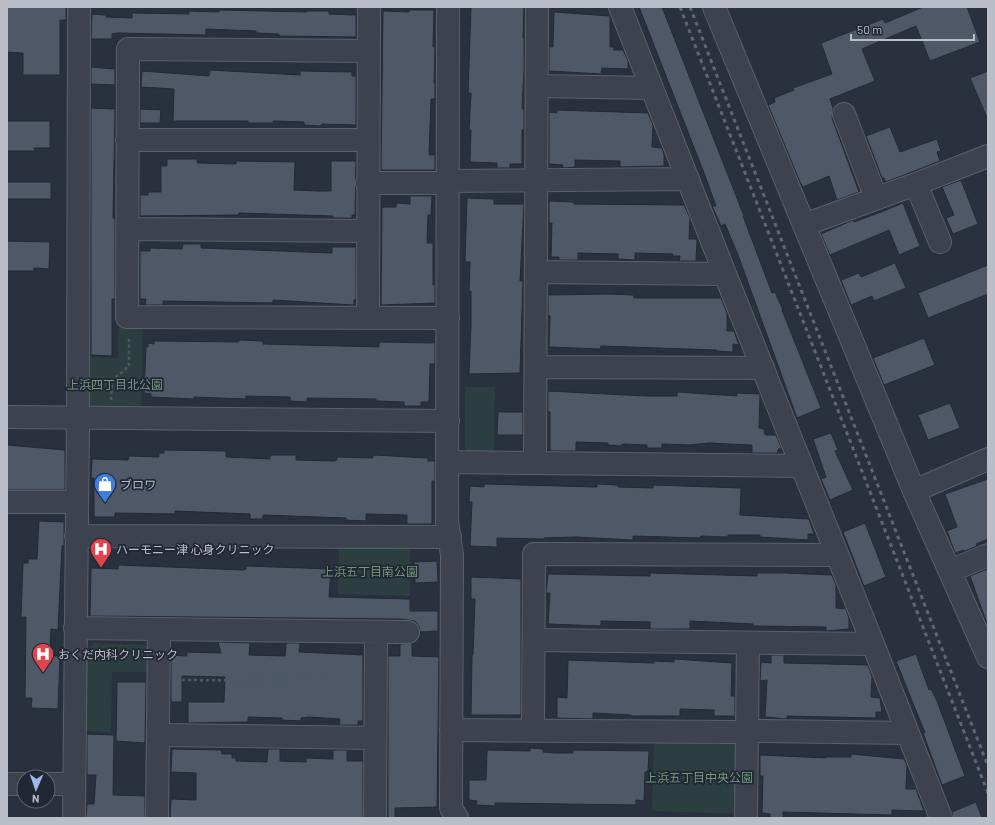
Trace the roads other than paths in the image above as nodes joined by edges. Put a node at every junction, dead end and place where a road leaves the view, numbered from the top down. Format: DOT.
graph roads {
  1 [pos="79,7"];
  2 [pos="369,7"];
  3 [pos="448,7"];
  4 [pos="537,7"];
  5 [pos="620,7"];
  6 [pos="714,7"];
  7 [pos="368,51"];
  8 [pos="537,86"];
  9 [pos="652,88"];
  10 [pos="844,114"];
  11 [pos="127,140"];
  12 [pos="367,140"];
  13 [pos="988,156"];
  14 [pos="688,179"];
  15 [pos="536,180"];
  16 [pos="367,182"];
  17 [pos="448,182"];
  18 [pos="916,184"];
  19 [pos="876,198"];
  20 [pos="804,225"];
  21 [pos="127,228"];
  22 [pos="368,231"];
  23 [pos="940,242"];
  24 [pos="537,272"];
  25 [pos="724,274"];
  26 [pos="368,318"];
  27 [pos="448,318"];
  28 [pos="537,367"];
  29 [pos="763,368"];
  30 [pos="7,417"];
  31 [pos="78,418"];
  32 [pos="448,421"];
  33 [pos="988,459"];
  34 [pos="448,462"];
  35 [pos="535,463"];
  36 [pos="802,466"];
  37 [pos="914,491"];
  38 [pos="7,502"];
  39 [pos="76,502"];
  40 [pos="76,536"];
  41 [pos="450,537"];
  42 [pos="837,555"];
  43 [pos="988,555"];
  44 [pos="950,571"];
  45 [pos="75,628"];
  46 [pos="159,630"];
  47 [pos="376,632"];
  48 [pos="408,632"];
  49 [pos="534,640"];
  50 [pos="748,643"];
  51 [pos="873,644"];
  52 [pos="988,657"];
  53 [pos="451,730"];
  54 [pos="533,731"];
  55 [pos="747,732"];
  56 [pos="906,733"];
  57 [pos="158,735"];
  58 [pos="375,738"];
  59 [pos="56,784"];
  60 [pos="74,784"];
  61 [pos="74,818"];
  62 [pos="157,818"];
  63 [pos="375,818"];
  64 [pos="457,818"];
  65 [pos="746,818"];
  66 [pos="940,818"];
  1 -- 31 [label="street"];
  2 -- 7 [label="street"];
  3 -- 17 [label="street"];
  4 -- 8 [label="street"];
  5 -- 9 [label="street"];
  6 -- 20 [label="street"];
  7 -- 11 [label="street"];
  7 -- 12 [label="street"];
  8 -- 9 [label="street"];
  8 -- 15 [label="street"];
  9 -- 14 [label="street"];
  10 -- 19 [label="street"];
  11 -- 12 [label="street"];
  11 -- 21 [label="street"];
  12 -- 16 [label="street"];
  13 -- 18 [label="street"];
  14 -- 15 [label="street"];
  14 -- 25 [label="street"];
  15 -- 17 [label="street"];
  15 -- 24 [label="street"];
  16 -- 17 [label="street"];
  16 -- 22 [label="street"];
  17 -- 27 [label="street"];
  18 -- 19 [label="street"];
  18 -- 23 [label="street"];
  19 -- 20 [label="street"];
  20 -- 37 [label="street"];
  21 -- 22 [label="street"];
  21 -- 26 [label="street"];
  22 -- 26 [label="street"];
  24 -- 25 [label="street"];
  24 -- 28 [label="street"];
  25 -- 29 [label="street"];
  26 -- 27 [label="street"];
  27 -- 32 [label="street"];
  28 -- 29 [label="street"];
  28 -- 35 [label="street"];
  29 -- 36 [label="street"];
  30 -- 31 [label="street"];
  31 -- 32 [label="street"];
  31 -- 39 [label="street"];
  32 -- 34 [label="street"];
  33 -- 37 [label="street"];
  34 -- 35 [label="street"];
  34 -- 41 [label="street"];
  35 -- 36 [label="street"];
  36 -- 42 [label="street"];
  37 -- 44 [label="street"];
  38 -- 39 [label="street"];
  39 -- 40 [label="street"];
  40 -- 41 [label="street"];
  40 -- 45 [label="street"];
  41 -- 53 [label="street"];
  42 -- 49 [label="street"];
  42 -- 51 [label="street"];
  43 -- 44 [label="street"];
  44 -- 52 [label="street"];
  45 -- 46 [label="street"];
  45 -- 60 [label="street"];
  46 -- 47 [label="street"];
  46 -- 57 [label="street"];
  47 -- 48 [label="street"];
  47 -- 58 [label="street"];
  49 -- 50 [label="street"];
  49 -- 54 [label="street"];
  50 -- 51 [label="street"];
  50 -- 55 [label="street"];
  51 -- 56 [label="street"];
  53 -- 54 [label="street"];
  53 -- 64 [label="street"];
  54 -- 55 [label="street"];
  55 -- 56 [label="street"];
  55 -- 65 [label="street"];
  56 -- 66 [label="street"];
  57 -- 58 [label="street"];
  57 -- 62 [label="street"];
  58 -- 63 [label="street"];
  59 -- 60 [label="street"];
  60 -- 61 [label="street"];
}
